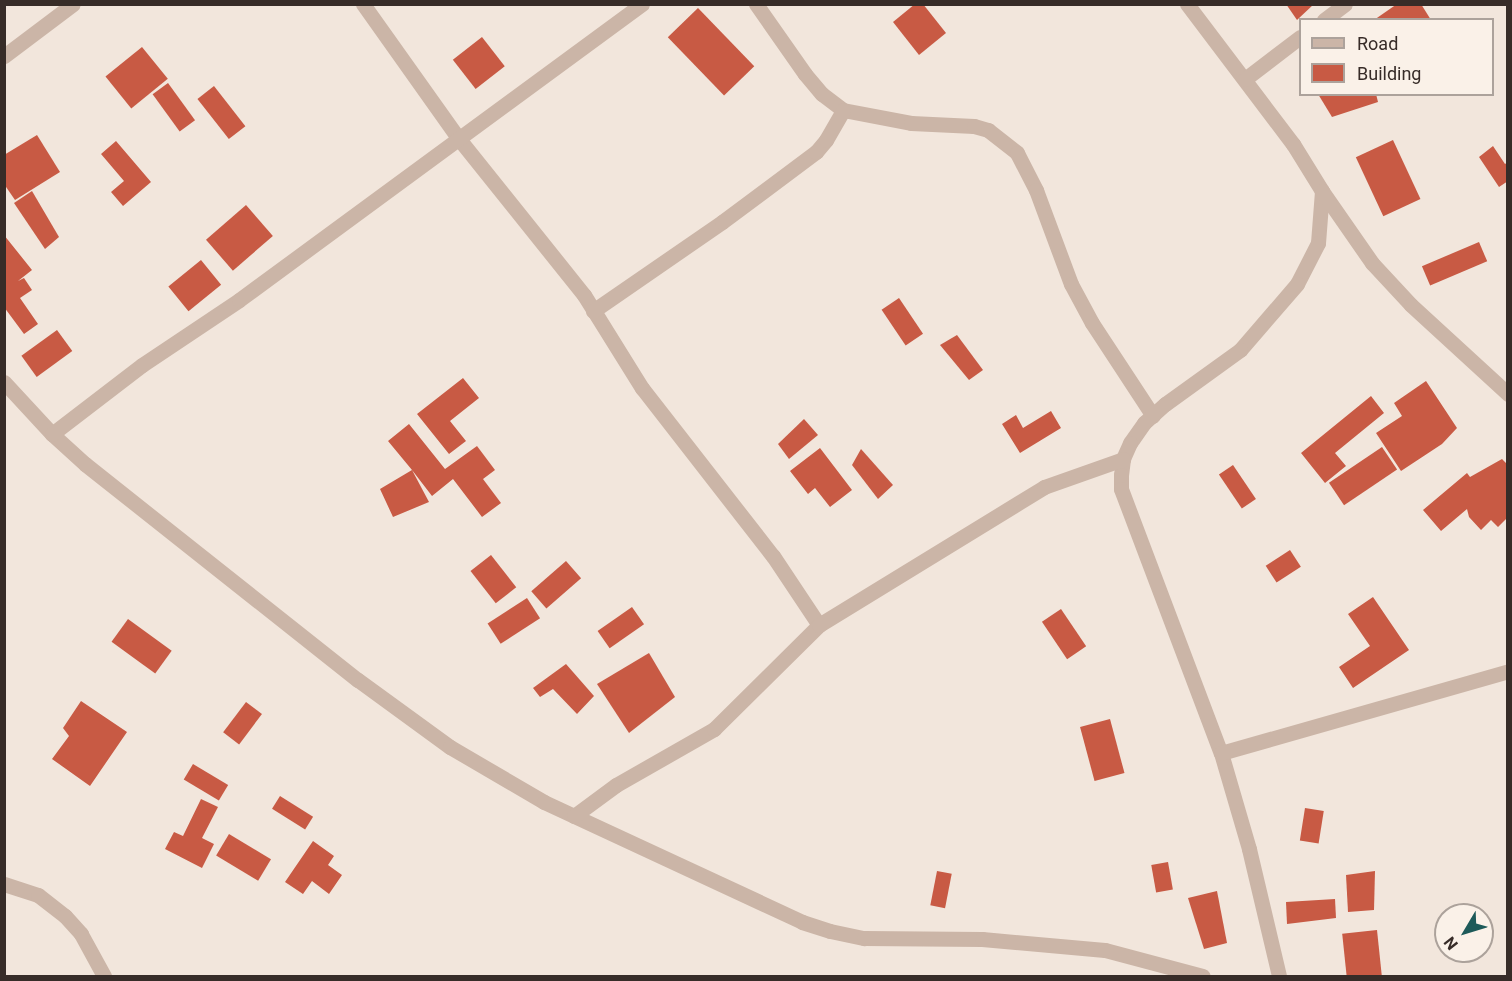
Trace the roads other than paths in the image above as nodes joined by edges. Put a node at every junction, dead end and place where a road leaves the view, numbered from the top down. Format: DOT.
graph roads {
  1 [pos="74,4"];
  2 [pos="363,4"];
  3 [pos="642,4"];
  4 [pos="756,4"];
  5 [pos="1187,4"];
  6 [pos="1345,4"];
  7 [pos="1327,18"];
  8 [pos="1299,38"];
  9 [pos="4,56"];
  10 [pos="1245,79"];
  11 [pos="843,110"];
  12 [pos="459,139"];
  13 [pos="1322,191"];
  14 [pos="593,311"];
  15 [pos="4,382"];
  16 [pos="1508,394"];
  17 [pos="1153,417"];
  18 [pos="52,434"];
  19 [pos="1123,459"];
  20 [pos="819,625"];
  21 [pos="1508,670"];
  22 [pos="1221,753"];
  23 [pos="574,816"];
  24 [pos="4,884"];
  25 [pos="104,976"];
  26 [pos="1203,976"];
  27 [pos="1279,976"];
  1 -- 9 [label="street"];
  2 -- 12 [label="street"];
  3 -- 12 [label="street"];
  4 -- 11 [label="street"];
  5 -- 10 [label="street"];
  6 -- 7 [label="street"];
  8 -- 10 [label="street"];
  10 -- 13 [label="street"];
  11 -- 14 [label="street"];
  11 -- 17 [label="street"];
  12 -- 14 [label="street"];
  12 -- 18 [label="street"];
  13 -- 16 [label="street"];
  13 -- 17 [label="street"];
  14 -- 20 [label="street"];
  15 -- 18 [label="street"];
  17 -- 19 [label="street"];
  18 -- 23 [label="street"];
  19 -- 20 [label="street"];
  19 -- 22 [label="street"];
  20 -- 23 [label="street"];
  21 -- 22 [label="street"];
  22 -- 27 [label="street"];
  23 -- 26 [label="street"];
  24 -- 25 [label="street"];
}
